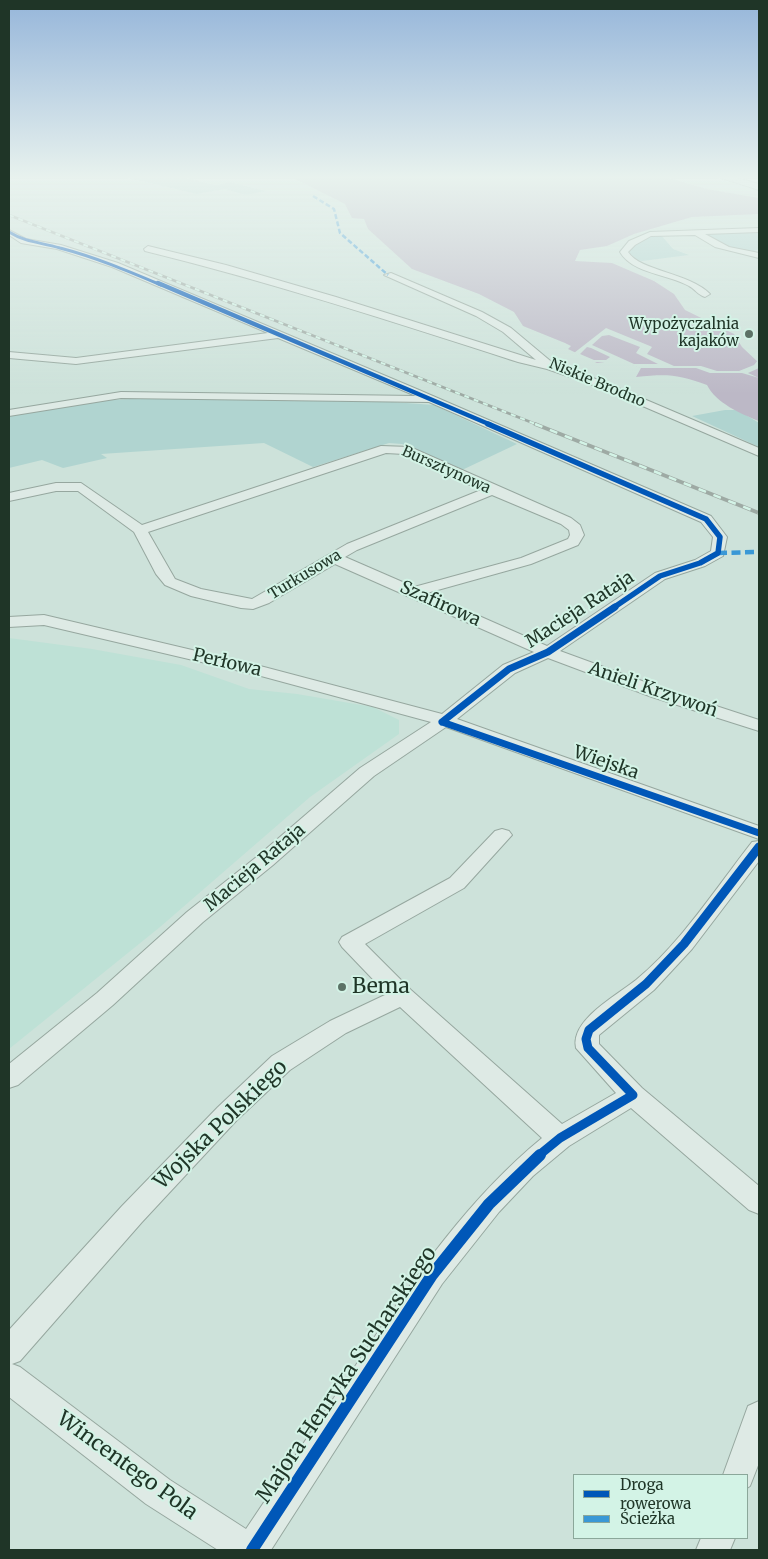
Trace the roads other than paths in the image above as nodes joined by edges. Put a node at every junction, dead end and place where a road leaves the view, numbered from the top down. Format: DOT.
graph roads {
  1 [pos="64,249"];
  2 [pos="148,249"];
  3 [pos="626,249"];
  4 [pos="726,249"];
  5 [pos="759,255"];
  6 [pos="388,275"];
  7 [pos="705,294"];
  8 [pos="278,335"];
  9 [pos="9,355"];
  10 [pos="550,366"];
  11 [pos="433,400"];
  12 [pos="9,413"];
  13 [pos="759,452"];
  14 [pos="492,490"];
  15 [pos="9,497"];
  16 [pos="140,530"];
  17 [pos="718,554"];
  18 [pos="332,557"];
  19 [pos="414,592"];
  20 [pos="9,622"];
  21 [pos="548,652"];
  22 [pos="442,722"];
  23 [pos="759,726"];
  24 [pos="759,833"];
  25 [pos="502,834"];
  26 [pos="759,847"];
  27 [pos="403,996"];
  28 [pos="9,1078"];
  29 [pos="633,1096"];
  30 [pos="560,1138"];
  31 [pos="759,1202"];
  32 [pos="9,1351"];
  33 [pos="9,1378"];
  34 [pos="759,1417"];
  35 [pos="739,1474"];
  36 [pos="248,1550"];
  37 [pos="252,1550"];
  1 -- 8 [label="street"];
  2 -- 10 [label="street"];
  3 -- 7 [label="street"];
  4 -- 5 [label="street"];
  6 -- 10 [label="street, Niskie Brodno"];
  8 -- 9 [label="street"];
  8 -- 11 [label="street"];
  10 -- 13 [label="street, Niskie Brodno"];
  11 -- 12 [label="street"];
  11 -- 17 [label="street"];
  14 -- 16 [label="street, Bursztynowa"];
  14 -- 18 [label="street, Turkusowa"];
  14 -- 19 [label="street, Bursztynowa"];
  15 -- 16 [label="street"];
  16 -- 18 [label="street, Turkusowa"];
  17 -- 21 [label="street, Macieja Rataja"];
  18 -- 19 [label="street, Szafirowa"];
  19 -- 21 [label="street, Szafirowa"];
  20 -- 22 [label="street, Perłowa"];
  21 -- 22 [label="street, Macieja Rataja"];
  21 -- 23 [label="street, Anieli Krzywoń"];
  22 -- 24 [label="street, Wiejska"];
  22 -- 28 [label="street, Macieja Rataja"];
  25 -- 27 [label="street"];
  26 -- 29 [label="street"];
  27 -- 30 [label="street"];
  27 -- 32 [label="street, Wojska Polskiego"];
  29 -- 30 [label="street, Majora Henryka Sucharskiego"];
  29 -- 31 [label="street"];
  30 -- 37 [label="street, Majora Henryka Sucharskiego"];
  33 -- 36 [label="street, Wincentego Pola"];
  34 -- 35 [label="street"];
}
